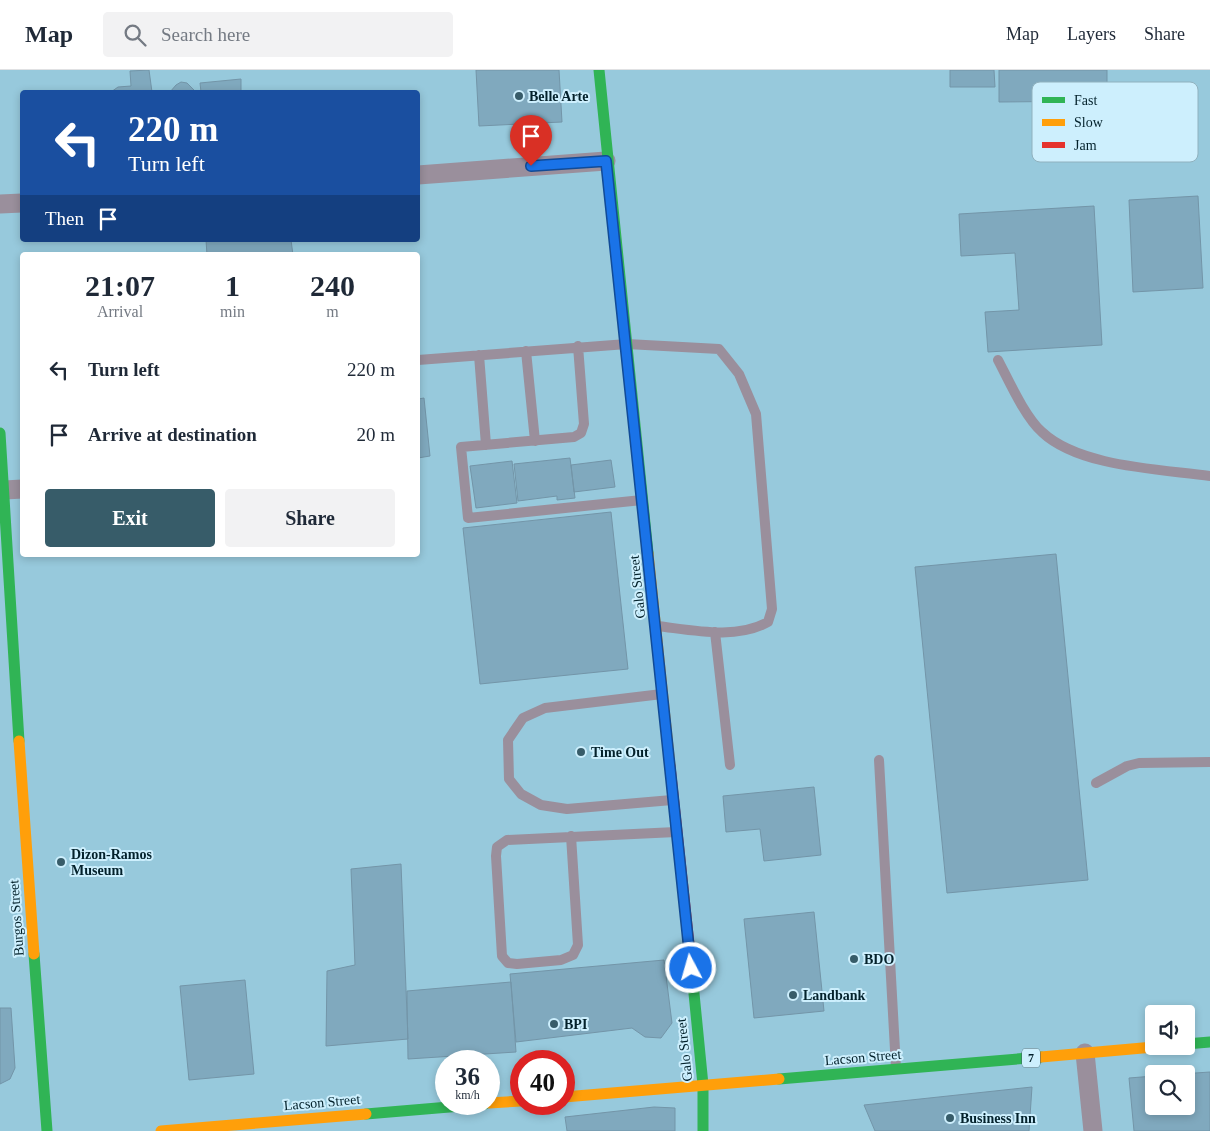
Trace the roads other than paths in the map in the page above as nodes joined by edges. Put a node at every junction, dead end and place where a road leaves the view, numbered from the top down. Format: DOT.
graph roads {
  1 [pos="598,70"];
  2 [pos="606,161"];
  3 [pos="420,175"];
  4 [pos="20,203"];
  5 [pos="0,204"];
  6 [pos="627,344"];
  7 [pos="578,346"];
  8 [pos="526,351"];
  9 [pos="479,355"];
  10 [pos="420,360"];
  11 [pos="998,360"];
  12 [pos="0,433"];
  13 [pos="535,441"];
  14 [pos="486,445"];
  15 [pos="1210,476"];
  16 [pos="14,490"];
  17 [pos="643,500"];
  18 [pos="656,626"];
  19 [pos="715,632"];
  20 [pos="663,694"];
  21 [pos="879,760"];
  22 [pos="1210,762"];
  23 [pos="730,765"];
  24 [pos="1096,783"];
  25 [pos="673,800"];
  26 [pos="677,832"];
  27 [pos="571,836"];
  28 [pos="1210,1042"];
  29 [pos="1195,1043"];
  30 [pos="1145,1048"];
  31 [pos="1085,1053"];
  32 [pos="896,1069"];
  33 [pos="703,1085"];
  34 [pos="575,1096"];
  35 [pos="435,1108"];
  36 [pos="47,1131"];
  37 [pos="161,1131"];
  38 [pos="703,1131"];
  39 [pos="1093,1131"];
  1 -- 2 [label="main road, Galo Street"];
  2 -- 3 [label="street"];
  2 -- 6 [label="main road, Galo Street"];
  4 -- 5 [label="street"];
  6 -- 7 [label="lane"];
  6 -- 17 [label="main road, Galo Street"];
  6 -- 19 [label="lane"];
  7 -- 8 [label="lane"];
  7 -- 13 [label="lane"];
  8 -- 9 [label="lane"];
  8 -- 13 [label="lane"];
  9 -- 10 [label="lane"];
  9 -- 14 [label="lane"];
  11 -- 15 [label="lane"];
  12 -- 16 [label="main road, Burgos Street"];
  13 -- 14 [label="lane"];
  14 -- 17 [label="lane"];
  16 -- 36 [label="main road, Burgos Street"];
  17 -- 18 [label="main road, Galo Street"];
  18 -- 19 [label="lane"];
  18 -- 20 [label="main road, Galo Street"];
  19 -- 23 [label="lane"];
  20 -- 25 [label="main road, Galo Street"];
  20 -- 25 [label="lane"];
  21 -- 32 [label="lane"];
  22 -- 24 [label="lane"];
  25 -- 26 [label="main road, Galo Street"];
  26 -- 27 [label="lane"];
  26 -- 33 [label="main road, Galo Street"];
  27 -- 27 [label="lane"];
  28 -- 29 [label="main road"];
  30 -- 31 [label="main road, Lacson Street / 7"];
  31 -- 32 [label="main road, Lacson Street / 7"];
  31 -- 39 [label="street"];
  32 -- 33 [label="main road, Lacson Street / 7"];
  33 -- 34 [label="main road, Lacson Street / 7"];
  33 -- 38 [label="main road, Galo Street"];
  35 -- 37 [label="main road, Lacson Street"];
}
